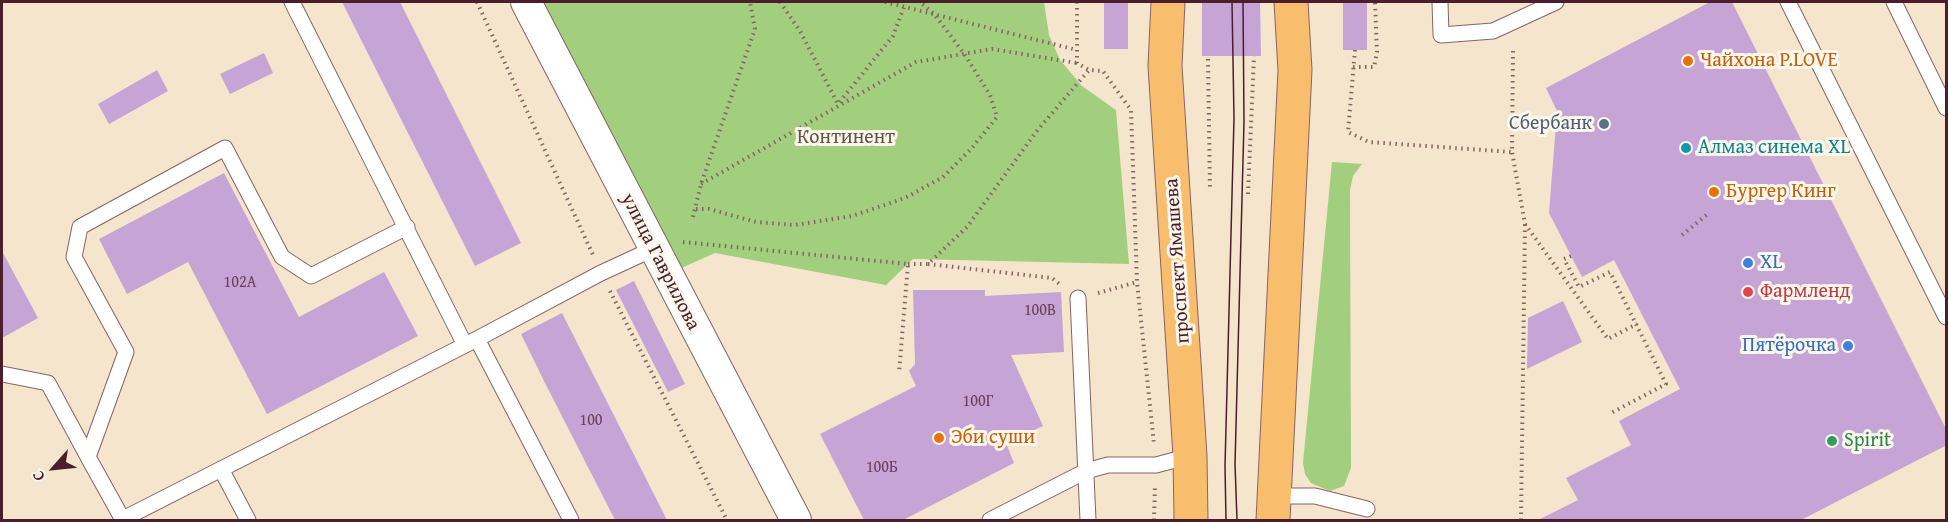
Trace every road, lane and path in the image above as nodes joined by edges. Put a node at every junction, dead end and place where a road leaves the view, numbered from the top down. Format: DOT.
graph roads {
  1 [pos="292,2"];
  2 [pos="526,2"];
  3 [pos="750,2"];
  4 [pos="780,2"];
  5 [pos="885,2"];
  6 [pos="920,2"];
  7 [pos="1077,2"];
  8 [pos="1168,2"];
  9 [pos="1292,2"];
  10 [pos="1375,2"];
  11 [pos="1440,2"];
  12 [pos="1556,2"];
  13 [pos="1788,2"];
  14 [pos="1894,2"];
  15 [pos="904,7"];
  16 [pos="935,15"];
  17 [pos="1077,50"];
  18 [pos="1355,50"];
  19 [pos="1514,51"];
  20 [pos="965,55"];
  21 [pos="1254,56"];
  22 [pos="1208,59"];
  23 [pos="1077,63"];
  24 [pos="1353,67"];
  25 [pos="1089,70"];
  26 [pos="838,104"];
  27 [pos="1947,108"];
  28 [pos="1512,152"];
  29 [pos="701,184"];
  30 [pos="1210,191"];
  31 [pos="1248,194"];
  32 [pos="696,209"];
  33 [pos="1709,213"];
  34 [pos="693,217"];
  35 [pos="1525,224"];
  36 [pos="407,226"];
  37 [pos="1682,235"];
  38 [pos="683,242"];
  39 [pos="653,249"];
  40 [pos="1571,256"];
  41 [pos="908,264"];
  42 [pos="928,264"];
  43 [pos="1137,282"];
  44 [pos="1078,298"];
  45 [pos="1947,317"];
  46 [pos="1637,324"];
  47 [pos="471,342"];
  48 [pos="899,373"];
  49 [pos="2,374"];
  50 [pos="1611,413"];
  51 [pos="1190,456"];
  52 [pos="88,457"];
  53 [pos="1156,465"];
  54 [pos="221,469"];
  55 [pos="1086,471"];
  56 [pos="1273,508"];
  57 [pos="1367,510"];
  58 [pos="123,520"];
  59 [pos="248,520"];
  60 [pos="571,520"];
  61 [pos="796,520"];
  62 [pos="990,520"];
  63 [pos="1088,520"];
  64 [pos="1154,520"];
  65 [pos="1191,520"];
  66 [pos="1521,520"];
  1 -- 36 [label="lane"];
  2 -- 39 [label="street, улица Гаврилова"];
  3 -- 29 [label="path"];
  4 -- 26 [label="path"];
  5 -- 15 [label="path"];
  6 -- 16 [label="path"];
  7 -- 17 [label="path"];
  8 -- 51 [label="main road, проспект Ямашева"];
  9 -- 56 [label="main road"];
  10 -- 24 [label="path"];
  11 -- 12 [label="lane"];
  13 -- 45 [label="lane"];
  14 -- 27 [label="lane"];
  15 -- 16 [label="path"];
  15 -- 26 [label="path"];
  16 -- 17 [label="path"];
  16 -- 20 [label="path"];
  17 -- 23 [label="path"];
  18 -- 24 [label="path"];
  19 -- 28 [label="path"];
  20 -- 23 [label="path"];
  20 -- 26 [label="path"];
  20 -- 32 [label="path"];
  21 -- 31 [label="path"];
  22 -- 30 [label="path"];
  23 -- 25 [label="path"];
  24 -- 28 [label="path"];
  25 -- 42 [label="path"];
  25 -- 43 [label="path"];
  26 -- 29 [label="path"];
  28 -- 35 [label="path"];
  29 -- 32 [label="path"];
  32 -- 34 [label="path"];
  33 -- 37 [label="path"];
  35 -- 46 [label="path"];
  35 -- 66 [label="path"];
  36 -- 47 [label="lane"];
  36 -- 52 [label="lane"];
  38 -- 41 [label="path"];
  39 -- 47 [label="lane"];
  39 -- 61 [label="street, улица Гаврилова"];
  40 -- 46 [label="path"];
  41 -- 42 [label="path"];
  41 -- 48 [label="path"];
  42 -- 44 [label="path"];
  43 -- 44 [label="path"];
  43 -- 53 [label="path"];
  44 -- 55 [label="lane"];
  46 -- 50 [label="path"];
  47 -- 54 [label="lane"];
  47 -- 60 [label="lane"];
  49 -- 52 [label="lane"];
  51 -- 53 [label="lane"];
  51 -- 65 [label="main road, проспект Ямашева"];
  52 -- 58 [label="lane"];
  53 -- 55 [label="lane"];
  53 -- 64 [label="path"];
  54 -- 58 [label="lane"];
  54 -- 59 [label="lane"];
  55 -- 62 [label="lane"];
  55 -- 63 [label="lane"];
  56 -- 57 [label="lane"];
}
